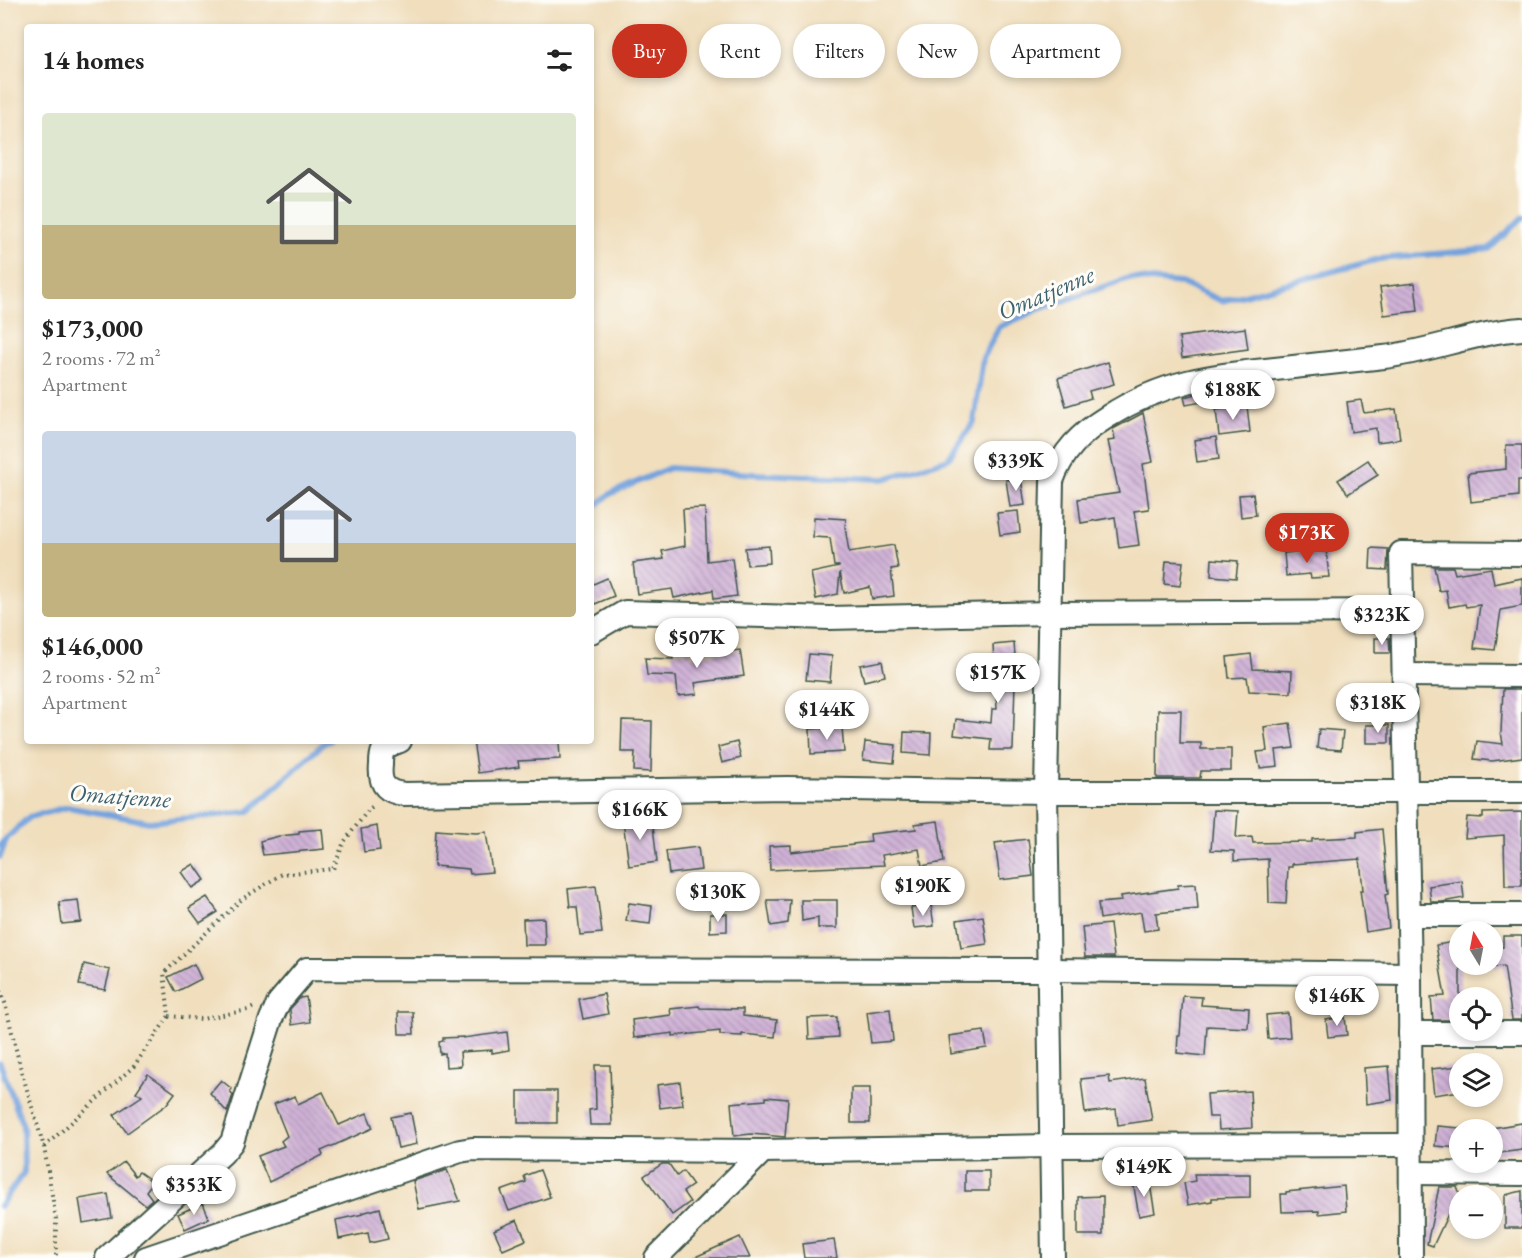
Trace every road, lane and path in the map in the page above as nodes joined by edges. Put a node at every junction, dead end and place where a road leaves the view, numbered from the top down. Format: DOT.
graph roads {
  1 [pos="1522,329"];
  2 [pos="1522,554"];
  3 [pos="1403,611"];
  4 [pos="1049,613"];
  5 [pos="594,630"];
  6 [pos="1404,675"];
  7 [pos="1522,676"];
  8 [pos="393,744"];
  9 [pos="1046,792"];
  10 [pos="1407,792"];
  11 [pos="1522,792"];
  12 [pos="393,793"];
  13 [pos="1409,915"];
  14 [pos="1522,915"];
  15 [pos="1049,970"];
  16 [pos="1410,974"];
  17 [pos="0,991"];
  18 [pos="258,1004"];
  19 [pos="169,1016"];
  20 [pos="1410,1033"];
  21 [pos="1522,1033"];
  22 [pos="1411,1145"];
  23 [pos="1051,1146"];
  24 [pos="44,1147"];
  25 [pos="763,1151"];
  26 [pos="1411,1173"];
  27 [pos="1522,1174"];
  28 [pos="56,1258"];
  29 [pos="107,1258"];
  30 [pos="146,1258"];
  31 [pos="656,1258"];
  32 [pos="1053,1258"];
  33 [pos="1411,1258"];
  1 -- 4 [label="street"];
  2 -- 3 [label="street"];
  3 -- 4 [label="street"];
  3 -- 6 [label="street"];
  4 -- 5 [label="street"];
  4 -- 9 [label="street"];
  6 -- 7 [label="street"];
  6 -- 10 [label="street"];
  8 -- 12 [label="street"];
  9 -- 10 [label="street"];
  9 -- 12 [label="street"];
  9 -- 15 [label="street"];
  10 -- 11 [label="street"];
  10 -- 13 [label="street"];
  12 -- 19 [label="path"];
  13 -- 14 [label="street"];
  13 -- 16 [label="street"];
  15 -- 16 [label="street"];
  15 -- 23 [label="street"];
  15 -- 29 [label="street"];
  16 -- 20 [label="street"];
  17 -- 24 [label="path"];
  18 -- 19 [label="path"];
  19 -- 24 [label="path"];
  20 -- 21 [label="street"];
  20 -- 22 [label="street"];
  22 -- 23 [label="street"];
  22 -- 26 [label="street"];
  23 -- 25 [label="street"];
  23 -- 32 [label="street"];
  24 -- 28 [label="path"];
  25 -- 30 [label="street"];
  25 -- 31 [label="street"];
  26 -- 27 [label="street"];
  26 -- 33 [label="street"];
}
